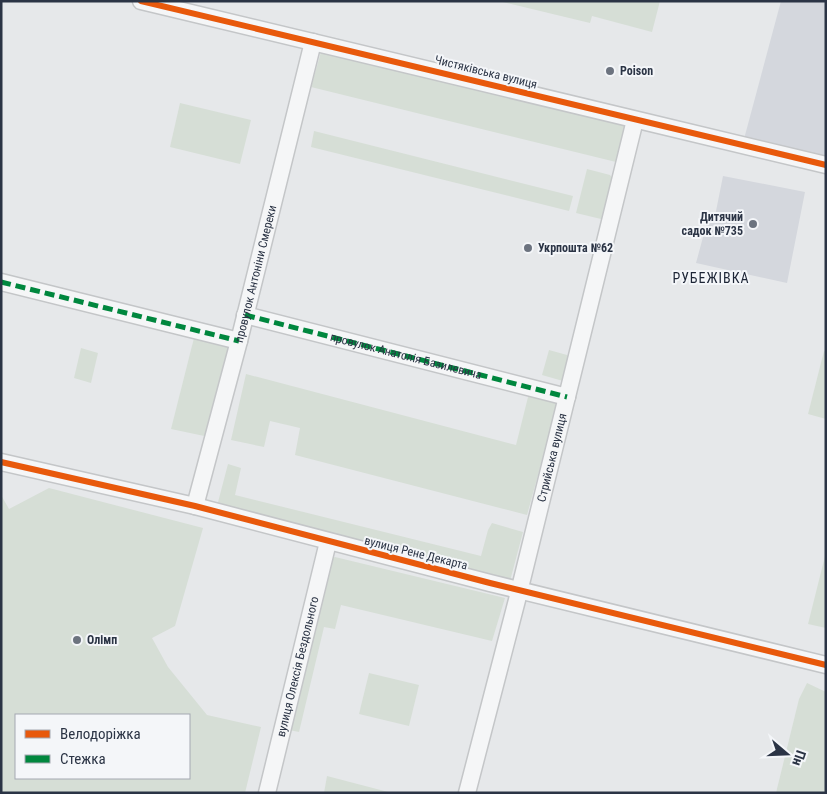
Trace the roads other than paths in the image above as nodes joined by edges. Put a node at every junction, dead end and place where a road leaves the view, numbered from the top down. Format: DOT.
graph roads {
  1 [pos="141,1"];
  2 [pos="314,42"];
  3 [pos="635,120"];
  4 [pos="826,165"];
  5 [pos="1,282"];
  6 [pos="245,315"];
  7 [pos="239,341"];
  8 [pos="567,397"];
  9 [pos="1,462"];
  10 [pos="196,506"];
  11 [pos="328,542"];
  12 [pos="519,591"];
  13 [pos="826,665"];
  14 [pos="268,793"];
  15 [pos="467,793"];
  1 -- 2 [label="street, Чистяківська вулиця"];
  2 -- 3 [label="street, Чистяківська вулиця"];
  2 -- 6 [label="street, провулок Антоніни Смереки"];
  3 -- 4 [label="street, Чистяківська вулиця"];
  3 -- 8 [label="street, Стрийська вулиця"];
  5 -- 7 [label="street"];
  6 -- 7 [label="street, провулок Антоніни Смереки"];
  6 -- 8 [label="street, провулок Анатолія Базилевича"];
  7 -- 10 [label="street, провулок Антоніни Смереки"];
  8 -- 12 [label="street, Стрийська вулиця"];
  9 -- 10 [label="street, вулиця Рене Декарта"];
  10 -- 11 [label="street, вулиця Рене Декарта"];
  11 -- 12 [label="street, вулиця Рене Декарта"];
  11 -- 14 [label="street, вулиця Олексія Бездольного"];
  12 -- 13 [label="street, вулиця Рене Декарта"];
  12 -- 15 [label="street, Стрийська вулиця"];
}
